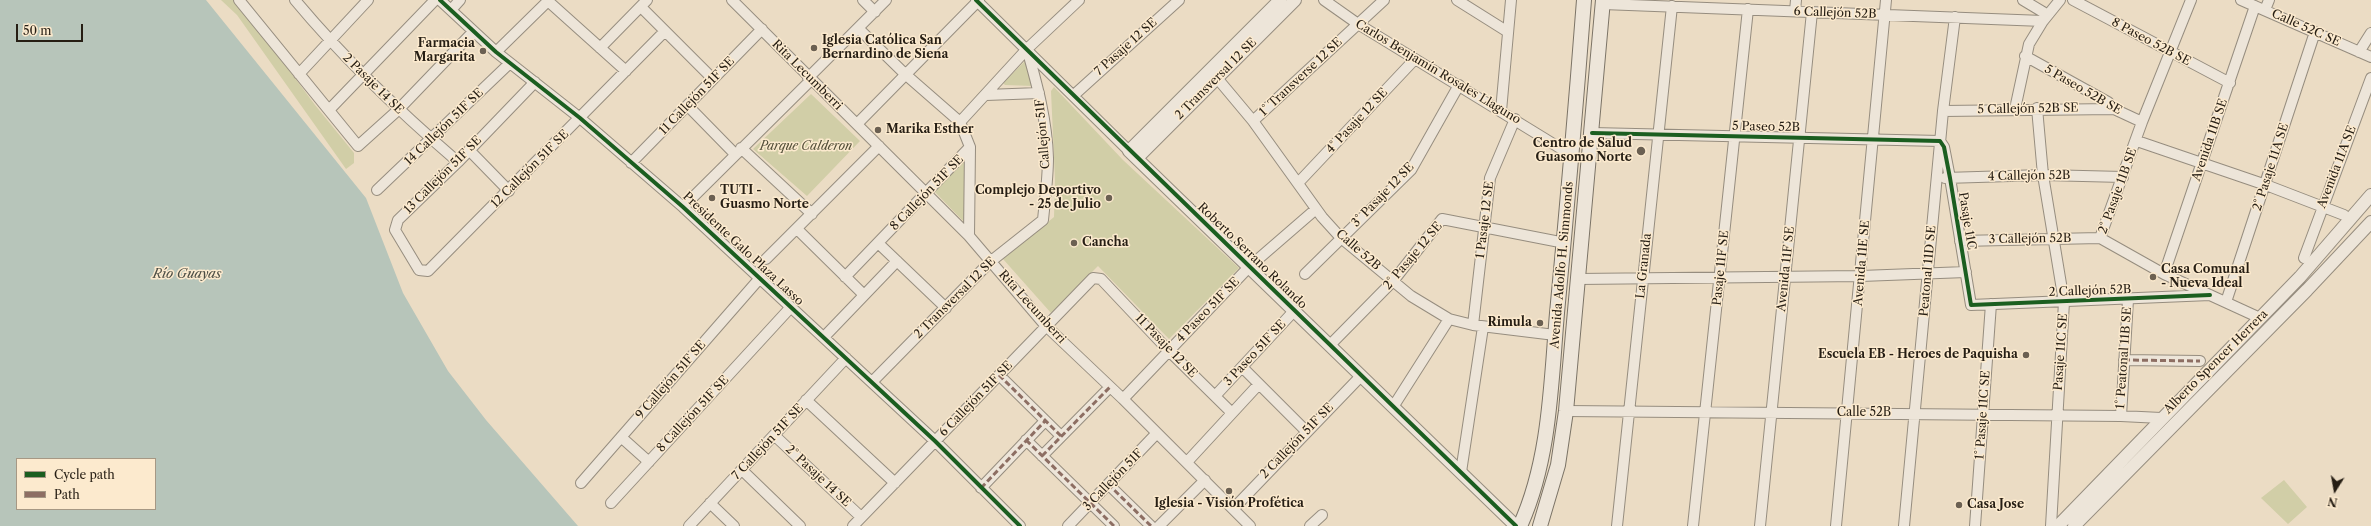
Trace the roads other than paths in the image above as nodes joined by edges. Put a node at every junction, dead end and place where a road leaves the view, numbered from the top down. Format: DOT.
graph roads {
  1 [pos="239,0"];
  2 [pos="295,0"];
  3 [pos="368,0"];
  4 [pos="435,0"];
  5 [pos="440,0"];
  6 [pos="460,0"];
  7 [pos="732,0"];
  8 [pos="863,0"];
  9 [pos="886,0"];
  10 [pos="1079,0"];
  11 [pos="1179,0"];
  12 [pos="1280,0"];
  13 [pos="1295,0"];
  14 [pos="1324,0"];
  15 [pos="1384,0"];
  16 [pos="1457,0"];
  17 [pos="1511,0"];
  18 [pos="1584,0"];
  19 [pos="1796,0"];
  20 [pos="1886,0"];
  21 [pos="2023,0"];
  22 [pos="2060,0"];
  23 [pos="2073,0"];
  24 [pos="2191,0"];
  25 [pos="2241,0"];
  26 [pos="2269,0"];
  27 [pos="548,1"];
  28 [pos="977,1"];
  29 [pos="1603,2"];
  30 [pos="644,4"];
  31 [pos="1700,4"];
  32 [pos="1672,6"];
  33 [pos="2260,8"];
  34 [pos="1748,9"];
  35 [pos="451,10"];
  36 [pos="1795,11"];
  37 [pos="875,12"];
  38 [pos="1812,12"];
  39 [pos="1885,15"];
  40 [pos="1955,17"];
  41 [pos="2045,18"];
  42 [pos="1358,24"];
  43 [pos="762,29"];
  44 [pos="859,29"];
  45 [pos="665,31"];
  46 [pos="473,32"];
  47 [pos="1508,32"];
  48 [pos="2315,32"];
  49 [pos="2371,33"];
  50 [pos="330,42"];
  51 [pos="600,48"];
  52 [pos="1027,49"];
  53 [pos="496,52"];
  54 [pos="2358,52"];
  55 [pos="2172,54"];
  56 [pos="2025,56"];
  57 [pos="2371,57"];
  58 [pos="1415,59"];
  59 [pos="510,63"];
  60 [pos="626,72"];
  61 [pos="299,74"];
  62 [pos="906,74"];
  63 [pos="365,75"];
  64 [pos="1217,78"];
  65 [pos="2371,78"];
  66 [pos="713,79"];
  67 [pos="809,79"];
  68 [pos="535,82"];
  69 [pos="2230,83"];
  70 [pos="1459,85"];
  71 [pos="1039,93"];
  72 [pos="986,95"];
  73 [pos="1074,95"];
  74 [pos="688,106"];
  75 [pos="2036,108"];
  76 [pos="2015,109"];
  77 [pos="2114,109"];
  78 [pos="329,110"];
  79 [pos="398,110"];
  80 [pos="1501,111"];
  81 [pos="1943,111"];
  82 [pos="580,118"];
  83 [pos="1515,119"];
  84 [pos="1253,121"];
  85 [pos="960,122"];
  86 [pos="2142,122"];
  87 [pos="857,124"];
  88 [pos="1592,133"];
  89 [pos="1658,134"];
  90 [pos="1735,136"];
  91 [pos="1799,137"];
  92 [pos="431,139"];
  93 [pos="1872,139"];
  94 [pos="1940,141"];
  95 [pos="2137,141"];
  96 [pos="878,146"];
  97 [pos="970,147"];
  98 [pos="469,150"];
  99 [pos="738,151"];
  100 [pos="1133,155"];
  101 [pos="1573,156"];
  102 [pos="458,162"];
  103 [pos="631,163"];
  104 [pos="2202,163"];
  105 [pos="2042,175"];
  106 [pos="2123,177"];
  107 [pos="1936,178"];
  108 [pos="1950,178"];
  109 [pos="1299,182"];
  110 [pos="2266,185"];
  111 [pos="377,190"];
  112 [pos="509,191"];
  113 [pos="927,193"];
  114 [pos="2371,195"];
  115 [pos="2322,205"];
  116 [pos="683,207"];
  117 [pos="1316,209"];
  118 [pos="812,214"];
  119 [pos="2344,215"];
  120 [pos="1043,220"];
  121 [pos="2371,222"];
  122 [pos="1484,228"];
  123 [pos="797,229"];
  124 [pos="969,236"];
  125 [pos="1341,238"];
  126 [pos="2053,238"];
  127 [pos="2100,238"];
  128 [pos="1960,241"];
  129 [pos="878,243"];
  130 [pos="1565,244"];
  131 [pos="2304,258"];
  132 [pos="766,259"];
  133 [pos="896,261"];
  134 [pos="990,262"];
  135 [pos="1249,267"];
  136 [pos="428,271"];
  137 [pos="1966,272"];
  138 [pos="1305,274"];
  139 [pos="2164,274"];
  140 [pos="1927,275"];
  141 [pos="1785,276"];
  142 [pos="1861,276"];
  143 [pos="846,277"];
  144 [pos="760,278"];
  145 [pos="1720,278"];
  146 [pos="1101,279"];
  147 [pos="1578,279"];
  148 [pos="1643,279"];
  149 [pos="1394,280"];
  150 [pos="2210,294"];
  151 [pos="864,295"];
  152 [pos="2128,300"];
  153 [pos="2064,302"];
  154 [pos="2226,302"];
  155 [pos="1991,304"];
  156 [pos="1972,305"];
  157 [pos="791,307"];
  158 [pos="946,308"];
  159 [pos="1294,310"];
  160 [pos="2260,318"];
  161 [pos="1449,319"];
  162 [pos="1045,325"];
  163 [pos="1478,326"];
  164 [pos="1555,335"];
  165 [pos="824,337"];
  166 [pos="1330,345"];
  167 [pos="1169,351"];
  168 [pos="846,358"];
  169 [pos="2124,360"];
  170 [pos="2200,361"];
  171 [pos="1242,367"];
  172 [pos="999,375"];
  173 [pos="1361,376"];
  174 [pos="872,382"];
  175 [pos="1259,384"];
  176 [pos="1110,387"];
  177 [pos="1215,396"];
  178 [pos="1123,399"];
  179 [pos="806,400"];
  180 [pos="1393,407"];
  181 [pos="1566,411"];
  182 [pos="1629,411"];
  183 [pos="1706,412"];
  184 [pos="1772,412"];
  185 [pos="1232,413"];
  186 [pos="1848,413"];
  187 [pos="1914,414"];
  188 [pos="1983,414"];
  189 [pos="2057,415"];
  190 [pos="2120,416"];
  191 [pos="2161,418"];
  192 [pos="1045,421"];
  193 [pos="1306,431"];
  194 [pos="1157,433"];
  195 [pos="774,435"];
  196 [pos="1061,436"];
  197 [pos="621,437"];
  198 [pos="1026,440"];
  199 [pos="935,442"];
  200 [pos="1042,456"];
  201 [pos="649,462"];
  202 [pos="1187,462"];
  203 [pos="742,470"];
  204 [pos="1461,472"];
  205 [pos="1205,480"];
  206 [pos="581,483"];
  207 [pos="895,483"];
  208 [pos="1108,484"];
  209 [pos="981,488"];
  210 [pos="611,503"];
  211 [pos="710,503"];
  212 [pos="1090,503"];
  213 [pos="1234,508"];
  214 [pos="1322,515"];
  215 [pos="861,517"];
  216 [pos="689,526"];
  217 [pos="734,526"];
  218 [pos="800,526"];
  219 [pos="853,526"];
  220 [pos="1020,526"];
  221 [pos="1068,526"];
  222 [pos="1114,526"];
  223 [pos="1151,526"];
  224 [pos="1159,526"];
  225 [pos="1250,526"];
  226 [pos="1310,526"];
  227 [pos="1516,526"];
  228 [pos="1520,526"];
  229 [pos="1540,526"];
  230 [pos="1617,526"];
  231 [pos="1693,526"];
  232 [pos="1760,526"];
  233 [pos="1836,526"];
  234 [pos="1904,526"];
  235 [pos="1975,526"];
  236 [pos="2051,526"];
  237 [pos="2058,526"];
  238 [pos="2074,526"];
  1 -- 61 [label="street"];
  2 -- 50 [label="street, 2 Pasaje 14 SE"];
  3 -- 50 [label="street"];
  4 -- 63 [label="street"];
  5 -- 35 [label="street, Presidente Galo Plaza Lasso"];
  6 -- 35 [label="street"];
  7 -- 43 [label="street, Rita Lecumberri"];
  8 -- 37 [label="street"];
  9 -- 37 [label="street"];
  10 -- 52 [label="street"];
  11 -- 73 [label="street, 7 Pasaje 12 SE"];
  12 -- 100 [label="street, 2 Transversal 12 SE"];
  13 -- 64 [label="street, 2 Transversal 12 SE"];
  14 -- 42 [label="street, Carlos Benjamín Rosales Llaguno"];
  15 -- 42 [label="street, 1° Transverse 12 SE"];
  16 -- 47 [label="street"];
  17 -- 47 [label="street"];
  18 -- 101 [label="main road, Avenida Adolfo H. Simmonds"];
  19 -- 36 [label="street"];
  20 -- 39 [label="street, Avenida 11E SE"];
  21 -- 41 [label="street"];
  22 -- 41 [label="street"];
  23 -- 55 [label="street, 8 Paseo 52B SE"];
  24 -- 55 [label="street, 2° Pasaje 11B SE"];
  25 -- 33 [label="street, Calle 52C SE"];
  26 -- 33 [label="street, Avenida 11B SE"];
  27 -- 51 [label="street"];
  27 -- 53 [label="street"];
  28 -- 52 [label="street, Roberto Serrano Rolando"];
  28 -- 62 [label="street"];
  29 -- 32 [label="street, 6 Callejón 52B"];
  29 -- 88 [label="main road, Avenida Adolfo H. Simmonds"];
  30 -- 45 [label="street"];
  30 -- 51 [label="street"];
  31 -- 32 [label="street, 6 Callejón 52B"];
  31 -- 34 [label="street, 6 Callejón 52B"];
  32 -- 89 [label="street, La Granada"];
  33 -- 48 [label="street, Calle 52C SE"];
  33 -- 69 [label="street, Avenida 11B SE"];
  34 -- 36 [label="street, 6 Callejón 52B"];
  34 -- 90 [label="street, Pasaje 11F SE"];
  35 -- 46 [label="street, Presidente Galo Plaza Lasso"];
  36 -- 38 [label="street, 6 Callejón 52B"];
  37 -- 44 [label="street"];
  38 -- 39 [label="street, 6 Callejón 52B"];
  38 -- 91 [label="street, Avenida 11F SE"];
  39 -- 40 [label="street, 6 Callejón 52B"];
  39 -- 93 [label="street, Avenida 11E SE"];
  40 -- 41 [label="street, 6 Callejón 52B"];
  40 -- 81 [label="street, Peatonal 11D SE"];
  41 -- 56 [label="street"];
  42 -- 58 [label="street, Carlos Benjamín Rosales Llaguno"];
  42 -- 84 [label="street, 1° Transverse 12 SE"];
  43 -- 66 [label="street, 11 Callejón 51F SE"];
  43 -- 67 [label="street, Rita Lecumberri"];
  44 -- 62 [label="street"];
  44 -- 67 [label="street"];
  45 -- 60 [label="street, 12 Callejón 51F SE"];
  45 -- 66 [label="street"];
  46 -- 53 [label="street, Presidente Galo Plaza Lasso"];
  46 -- 79 [label="street"];
  47 -- 80 [label="street"];
  48 -- 54 [label="street, Calle 52C SE"];
  48 -- 110 [label="street, 2° Pasaje 11A SE"];
  49 -- 54 [label="street"];
  50 -- 61 [label="street"];
  50 -- 63 [label="street, 2 Pasaje 14 SE"];
  51 -- 60 [label="street"];
  52 -- 71 [label="street, Callejón 51F"];
  52 -- 72 [label="street"];
  52 -- 73 [label="street, Roberto Serrano Rolando"];
  53 -- 59 [label="street, Presidente Galo Plaza Lasso"];
  54 -- 57 [label="street, Calle 52C SE"];
  55 -- 69 [label="street, 8 Paseo 52B SE"];
  55 -- 86 [label="street, 2° Pasaje 11B SE"];
  56 -- 76 [label="street"];
  56 -- 77 [label="street, 5 Paseo 52B SE"];
  58 -- 70 [label="street, Carlos Benjamín Rosales Llaguno"];
  58 -- 109 [label="street, 4° Pasaje 12 SE"];
  59 -- 68 [label="street, Presidente Galo Plaza Lasso"];
  59 -- 92 [label="street, 14 Callejón 51F SE"];
  60 -- 82 [label="street, 12 Callejón 51F SE"];
  61 -- 78 [label="street"];
  62 -- 85 [label="street"];
  62 -- 87 [label="street"];
  63 -- 78 [label="street"];
  63 -- 79 [label="street, 2 Pasaje 14 SE"];
  64 -- 84 [label="street, Calle 52B"];
  64 -- 100 [label="street, 2 Transversal 12 SE"];
  65 -- 115 [label="street, Avenida 11A SE"];
  66 -- 74 [label="street, 11 Callejón 51F SE"];
  67 -- 87 [label="street, Rita Lecumberri"];
  67 -- 99 [label="street"];
  68 -- 82 [label="street, Presidente Galo Plaza Lasso"];
  68 -- 98 [label="street, 13 Callejón 51F SE"];
  69 -- 104 [label="street, Avenida 11B SE"];
  70 -- 80 [label="street, Carlos Benjamín Rosales Llaguno"];
  70 -- 125 [label="street, 3° Pasaje 12 SE"];
  71 -- 72 [label="street"];
  71 -- 120 [label="street, Callejón 51F"];
  72 -- 85 [label="street"];
  73 -- 100 [label="street, Roberto Serrano Rolando"];
  74 -- 99 [label="street"];
  74 -- 103 [label="street, 11 Callejón 51F SE"];
  75 -- 76 [label="street, 5 Callejón 52B SE"];
  75 -- 77 [label="street, 5 Callejón 52B SE"];
  75 -- 105 [label="street, Pasaje 11C SE"];
  76 -- 81 [label="street, 5 Callejón 52B SE"];
  77 -- 86 [label="street, 5 Paseo 52B SE"];
  78 -- 79 [label="street"];
  79 -- 92 [label="street, 2 Pasaje 14 SE"];
  80 -- 83 [label="street, Carlos Benjamín Rosales Llaguno"];
  81 -- 94 [label="street, Peatonal 11D SE"];
  82 -- 103 [label="street, Presidente Galo Plaza Lasso"];
  82 -- 112 [label="street, 12 Callejón 51F SE"];
  83 -- 101 [label="street, Carlos Benjamín Rosales Llaguno"];
  83 -- 122 [label="street, 1 Pasaje 12 SE"];
  84 -- 109 [label="street, Calle 52B"];
  85 -- 97 [label="street, 8 Callejón 51F SE"];
  86 -- 95 [label="street, 2° Pasaje 11B SE"];
  87 -- 96 [label="street, Rita Lecumberri"];
  88 -- 89 [label="street, 5 Paseo 52B"];
  88 -- 147 [label="main road, Avenida Adolfo H. Simmonds"];
  89 -- 90 [label="street, 5 Paseo 52B"];
  89 -- 148 [label="street, La Granada"];
  90 -- 91 [label="street, 5 Paseo 52B"];
  90 -- 145 [label="street, Pasaje 11F SE"];
  91 -- 93 [label="street, 5 Paseo 52B"];
  91 -- 141 [label="street, Avenida 11F SE"];
  92 -- 102 [label="street, 2 Pasaje 14 SE"];
  92 -- 111 [label="street, 14 Callejón 51F SE"];
  93 -- 94 [label="street, 5 Paseo 52B"];
  93 -- 142 [label="street, Avenida 11E SE"];
  94 -- 107 [label="street, Peatonal 11D SE"];
  94 -- 108 [label="street, Pasaje 11C"];
  95 -- 104 [label="street"];
  95 -- 106 [label="street, 2° Pasaje 11B SE"];
  96 -- 113 [label="street, Rita Lecumberri"];
  96 -- 118 [label="street"];
  97 -- 113 [label="street, 8 Callejón 51F SE"];
  97 -- 124 [label="street"];
  98 -- 102 [label="street, 13 Callejón 51F SE"];
  98 -- 112 [label="street"];
  99 -- 116 [label="street"];
  99 -- 118 [label="street"];
  100 -- 135 [label="street, Roberto Serrano Rolando"];
  101 -- 130 [label="main road, Avenida Adolfo H. Simmonds"];
  102 -- 136 [label="street, 13 Callejón 51F SE"];
  103 -- 116 [label="street, Presidente Galo Plaza Lasso"];
  104 -- 110 [label="street"];
  104 -- 139 [label="street, Avenida 11B SE"];
  105 -- 106 [label="street, 4 Callejón 52B"];
  105 -- 108 [label="street, 4 Callejón 52B"];
  105 -- 126 [label="street, Pasaje 11C SE"];
  106 -- 127 [label="street, 2° Pasaje 11B SE"];
  107 -- 108 [label="street, 4 Callejón 52B"];
  107 -- 140 [label="street, Peatonal 11D SE"];
  108 -- 128 [label="street, Pasaje 11C"];
  109 -- 117 [label="street, Calle 52B"];
  110 -- 115 [label="street"];
  110 -- 154 [label="street, 2° Pasaje 11A SE"];
  112 -- 136 [label="street, 12 Callejón 51F SE"];
  113 -- 124 [label="street, Rita Lecumberri"];
  113 -- 129 [label="street, 8 Callejón 51F SE"];
  114 -- 160 [label="street, Alberto Spencer Herrera"];
  115 -- 119 [label="street"];
  115 -- 131 [label="street, Avenida 11A SE"];
  116 -- 144 [label="street, Presidente Galo Plaza Lasso"];
  117 -- 125 [label="street, Calle 52B"];
  117 -- 135 [label="street, 4 Paseo 51F SE"];
  118 -- 123 [label="street"];
  120 -- 134 [label="street, 2 Transversal 12 SE"];
  121 -- 238 [label="street, Alberto Spencer Herrera"];
  122 -- 130 [label="street, 2° Pasaje 12 SE"];
  122 -- 149 [label="street, 2° Pasaje 12 SE"];
  122 -- 163 [label="street, 1 Pasaje 12 SE"];
  123 -- 132 [label="street"];
  123 -- 143 [label="street"];
  124 -- 134 [label="street, Rita Lecumberri"];
  125 -- 138 [label="street, 3° Pasaje 12 SE"];
  125 -- 149 [label="street, Calle 52B"];
  126 -- 127 [label="street, 3 Callejón 52B"];
  126 -- 128 [label="street, 3 Callejón 52B"];
  126 -- 153 [label="street, Pasaje 11C SE"];
  127 -- 139 [label="street, 2° Pasaje 11B SE"];
  128 -- 137 [label="street, Pasaje 11C"];
  129 -- 133 [label="street"];
  129 -- 143 [label="street, 8 Callejón 51F SE"];
  130 -- 164 [label="main road, Avenida Adolfo H. Simmonds"];
  133 -- 151 [label="street"];
  133 -- 158 [label="street"];
  134 -- 158 [label="street, 2 Transversal 12 SE"];
  134 -- 162 [label="street, Rita Lecumberri"];
  135 -- 159 [label="street, Roberto Serrano Rolando"];
  135 -- 167 [label="street, 4 Paseo 51F SE"];
  137 -- 140 [label="street"];
  137 -- 156 [label="street, Pasaje 11C"];
  139 -- 150 [label="street, 2° Pasaje 11B SE"];
  140 -- 142 [label="street"];
  140 -- 187 [label="street, Peatonal 11D SE"];
  141 -- 142 [label="street"];
  141 -- 145 [label="street"];
  141 -- 184 [label="street, Avenida 11F SE"];
  142 -- 186 [label="street, Avenida 11E SE"];
  143 -- 151 [label="street"];
  144 -- 157 [label="street, Presidente Galo Plaza Lasso"];
  144 -- 197 [label="street, 9 Callejón 51F SE"];
  145 -- 148 [label="street"];
  145 -- 183 [label="street, Pasaje 11F SE"];
  146 -- 162 [label="street, 6 Callejón 51F SE"];
  146 -- 167 [label="street, 11 Pasaje 12 SE"];
  147 -- 148 [label="street"];
  147 -- 181 [label="main road, Avenida Adolfo H. Simmonds"];
  148 -- 182 [label="street, La Granada"];
  149 -- 161 [label="street, Calle 52B"];
  149 -- 166 [label="street, 2° Pasaje 12 SE"];
  150 -- 152 [label="street, 2 Callejón 52B"];
  150 -- 154 [label="street, 2° Pasaje 11B SE"];
  151 -- 165 [label="street"];
  152 -- 153 [label="street, 2 Callejón 52B"];
  152 -- 169 [label="street, 1° Peatonal 11B SE"];
  153 -- 155 [label="street, 2 Callejón 52B"];
  153 -- 189 [label="street, Pasaje 11C SE"];
  154 -- 160 [label="street, 2° Pasaje 11B SE"];
  155 -- 156 [label="street, 2 Callejón 52B"];
  155 -- 188 [label="street, 1° Pasaje 11C SE"];
  157 -- 165 [label="street, Presidente Galo Plaza Lasso"];
  157 -- 201 [label="street, 8 Callejón 51F SE"];
  158 -- 174 [label="street, 2 Transversal 12 SE"];
  159 -- 166 [label="street, Roberto Serrano Rolando"];
  159 -- 171 [label="street, 3 Paseo 51F SE"];
  160 -- 191 [label="street, Alberto Spencer Herrera"];
  161 -- 163 [label="street, Calle 52B"];
  161 -- 180 [label="street"];
  162 -- 172 [label="street, 6 Callejón 51F SE"];
  162 -- 176 [label="street, Rita Lecumberri"];
  163 -- 164 [label="street, Calle 52B"];
  163 -- 204 [label="street, 1 Pasaje 12 SE"];
  164 -- 228 [label="main road, Avenida Adolfo H. Simmonds"];
  165 -- 168 [label="street, Presidente Galo Plaza Lasso"];
  166 -- 173 [label="street, Roberto Serrano Rolando"];
  167 -- 177 [label="street, 11 Pasaje 12 SE"];
  167 -- 178 [label="street, 4 Paseo 51F SE"];
  168 -- 174 [label="street, Presidente Galo Plaza Lasso"];
  168 -- 179 [label="street, 7 Callejón 51F SE"];
  169 -- 170 [label="street"];
  169 -- 190 [label="street, 1° Peatonal 11B SE"];
  171 -- 175 [label="street"];
  171 -- 177 [label="street, 3 Paseo 51F SE"];
  172 -- 192 [label="street"];
  172 -- 199 [label="street, 6 Callejón 51F SE"];
  173 -- 180 [label="street, Roberto Serrano Rolando"];
  173 -- 193 [label="street, 2 Callejón 51F SE"];
  174 -- 199 [label="street, Presidente Galo Plaza Lasso"];
  175 -- 185 [label="street, 3 Paseo 51F SE"];
  175 -- 193 [label="street"];
  176 -- 178 [label="street, Rita Lecumberri"];
  176 -- 196 [label="street"];
  177 -- 185 [label="street, 11 Pasaje 12 SE"];
  178 -- 194 [label="street, Rita Lecumberri"];
  179 -- 195 [label="street, 7 Callejón 51F SE"];
  179 -- 207 [label="street"];
  180 -- 204 [label="street, Roberto Serrano Rolando"];
  181 -- 182 [label="street, Calle 52B"];
  181 -- 229 [label="main road, Avenida Adolfo H. Simmonds"];
  182 -- 183 [label="street, Calle 52B"];
  182 -- 230 [label="street, La Granada"];
  183 -- 184 [label="street, Calle 52B"];
  183 -- 231 [label="street, Pasaje 11F SE"];
  184 -- 186 [label="street, Calle 52B"];
  184 -- 232 [label="street, Avenida 11F SE"];
  185 -- 202 [label="street, 3 Paseo 51F SE"];
  186 -- 187 [label="street, Calle 52B"];
  186 -- 233 [label="street, Avenida 11E SE"];
  187 -- 188 [label="street, Calle 52B"];
  187 -- 234 [label="street, Peatonal 11D SE"];
  188 -- 189 [label="street, Calle 52B"];
  188 -- 235 [label="street, 1° Pasaje 11C SE"];
  189 -- 190 [label="street, Calle 52B"];
  189 -- 236 [label="street, Pasaje 11C SE"];
  190 -- 191 [label="street, Calle 52B"];
  191 -- 237 [label="street, Alberto Spencer Herrera"];
  192 -- 196 [label="street"];
  192 -- 198 [label="street"];
  193 -- 213 [label="street, 2 Callejón 51F SE"];
  194 -- 202 [label="street, Rita Lecumberri"];
  194 -- 208 [label="street, 3 Callejón 51F"];
  195 -- 203 [label="street, 7 Callejón 51F SE"];
  195 -- 215 [label="street, 2° Pasaje 14 SE"];
  196 -- 200 [label="street"];
  197 -- 201 [label="street"];
  197 -- 206 [label="street, 9 Callejón 51F SE"];
  198 -- 200 [label="street"];
  198 -- 209 [label="street"];
  199 -- 207 [label="street, 6 Callejón 51F SE"];
  199 -- 209 [label="street, Presidente Galo Plaza Lasso"];
  200 -- 212 [label="street"];
  201 -- 210 [label="street, 8 Callejón 51F SE"];
  202 -- 205 [label="street, Rita Lecumberri"];
  203 -- 211 [label="street, 7 Callejón 51F SE"];
  203 -- 218 [label="street"];
  204 -- 227 [label="street, Roberto Serrano Rolando"];
  205 -- 213 [label="street, Rita Lecumberri"];
  205 -- 224 [label="street"];
  207 -- 215 [label="street, 6 Callejón 51F SE"];
  208 -- 212 [label="street, 3 Callejón 51F"];
  208 -- 223 [label="street"];
  209 -- 220 [label="street, Presidente Galo Plaza Lasso"];
  211 -- 216 [label="street, 7 Callejón 51F SE"];
  211 -- 217 [label="street"];
  212 -- 221 [label="street, 3 Callejón 51F"];
  212 -- 222 [label="street"];
  213 -- 225 [label="street, Rita Lecumberri"];
  214 -- 226 [label="street"];
  215 -- 219 [label="street, 6 Callejón 51F SE"];
}
